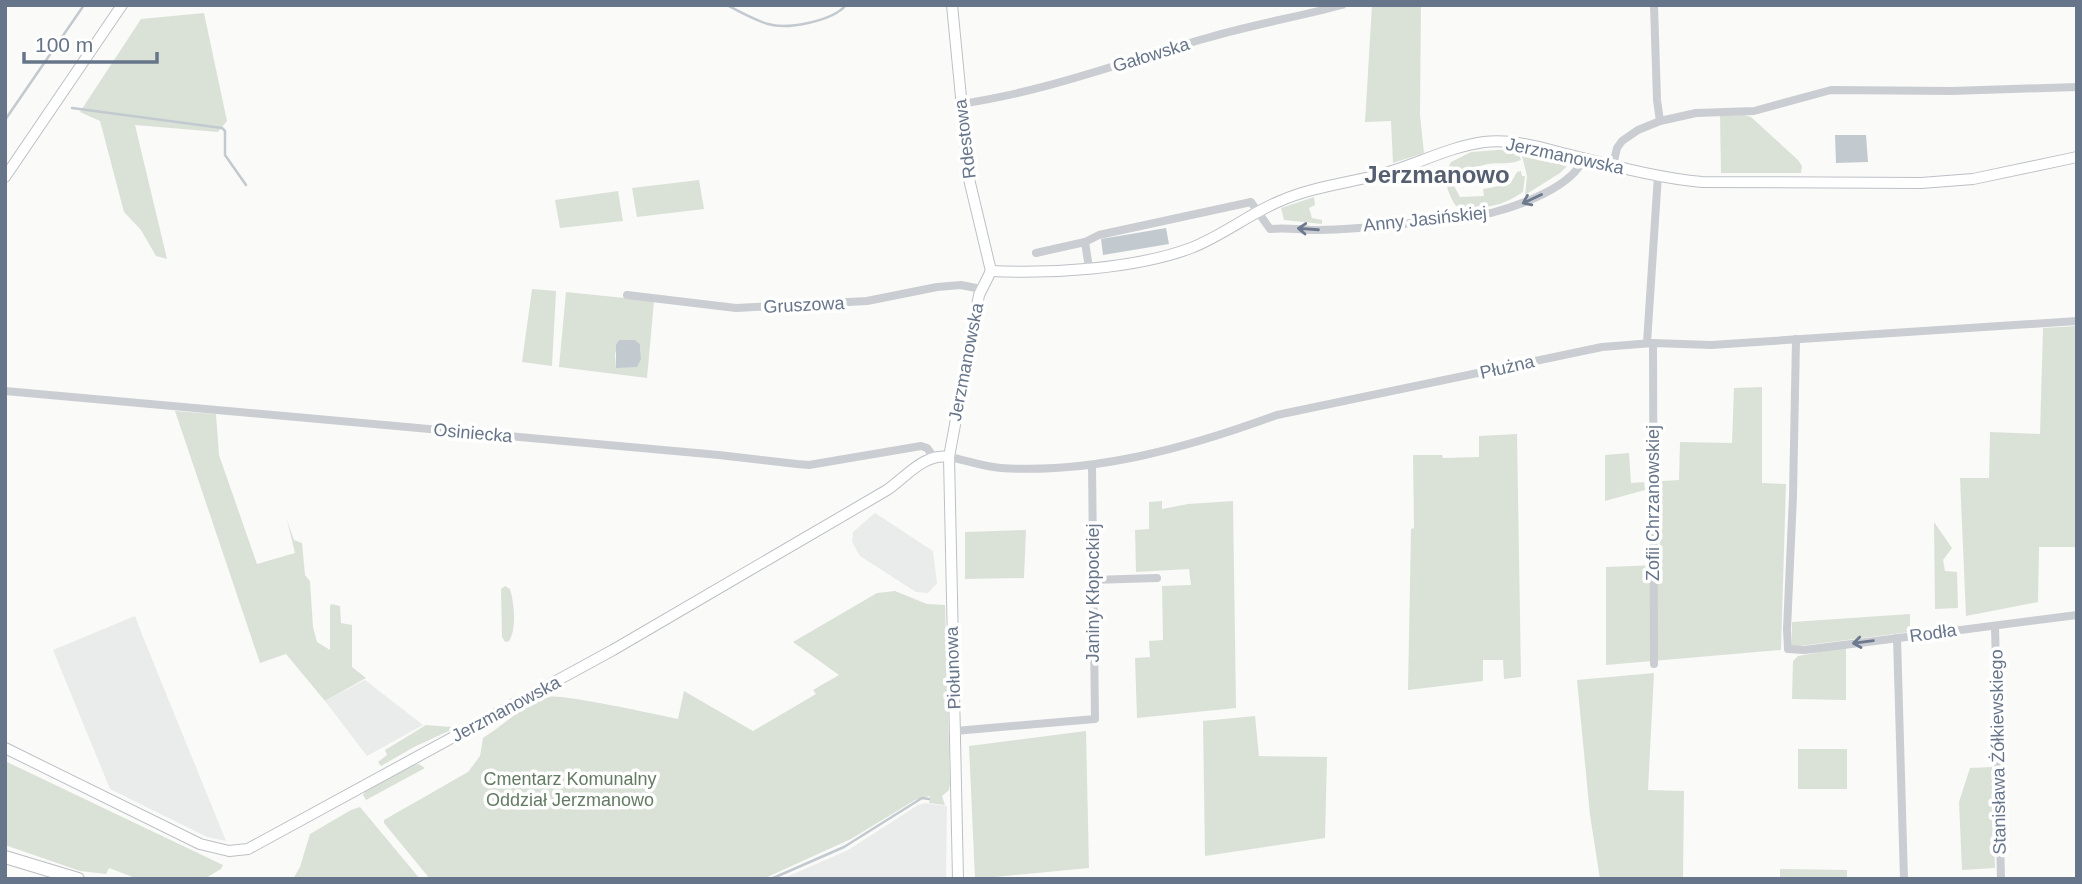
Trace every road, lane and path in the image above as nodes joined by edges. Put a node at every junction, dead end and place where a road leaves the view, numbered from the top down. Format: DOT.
graph roads {
  1 [pos="122,5"];
  2 [pos="952,5"];
  3 [pos="1342,5"];
  4 [pos="1654,5"];
  5 [pos="2077,87"];
  6 [pos="960,104"];
  7 [pos="1660,121"];
  8 [pos="2077,157"];
  9 [pos="1584,158"];
  10 [pos="1613,165"];
  11 [pos="1658,175"];
  12 [pos="5,177"];
  13 [pos="1257,212"];
  14 [pos="1085,242"];
  15 [pos="1036,253"];
  16 [pos="1089,268"];
  17 [pos="991,271"];
  18 [pos="981,289"];
  19 [pos="627,295"];
  20 [pos="2077,321"];
  21 [pos="1796,339"];
  22 [pos="1650,343"];
  23 [pos="5,391"];
  24 [pos="934,457"];
  25 [pos="949,457"];
  26 [pos="1092,466"];
  27 [pos="1157,578"];
  28 [pos="1093,580"];
  29 [pos="2077,615"];
  30 [pos="1995,626"];
  31 [pos="1897,638"];
  32 [pos="1654,664"];
  33 [pos="955,732"];
  34 [pos="5,748"];
  35 [pos="5,857"];
  36 [pos="78,879"];
  37 [pos="958,879"];
  38 [pos="1904,879"];
  39 [pos="2001,879"];
  1 -- 12 [label="street"];
  2 -- 6 [label="street, Rdestowa"];
  3 -- 6 [label="street, Gałowska"];
  4 -- 7 [label="street"];
  5 -- 7 [label="street"];
  6 -- 17 [label="street, Rdestowa"];
  7 -- 10 [label="street"];
  8 -- 11 [label="street, Jerzmanowska"];
  9 -- 10 [label="street, Jerzmanowska"];
  9 -- 13 [label="street, Jerzmanowska"];
  9 -- 13 [label="street, Anny Jasińskiej, one-way"];
  10 -- 11 [label="street, Jerzmanowska"];
  11 -- 22 [label="street, Zofii Chrzanowskiej"];
  13 -- 14 [label="street"];
  13 -- 16 [label="street, Jerzmanowska"];
  14 -- 15 [label="street"];
  14 -- 16 [label="street"];
  16 -- 17 [label="street, Jerzmanowska"];
  17 -- 18 [label="street, Jerzmanowska"];
  18 -- 19 [label="street, Gruszowa"];
  18 -- 25 [label="street, Jerzmanowska"];
  20 -- 21 [label="street, Płużna"];
  21 -- 22 [label="street, Płużna"];
  31 -- 21 [label="street, Rodła, one-way"];
  22 -- 26 [label="street, Płużna"];
  22 -- 32 [label="street, Zofii Chrzanowskiej"];
  23 -- 24 [label="street, Osiniecka"];
  24 -- 25 [label="street"];
  24 -- 34 [label="street, Jerzmanowska"];
  25 -- 26 [label="street, Płużna"];
  25 -- 33 [label="street, Piołunowa"];
  26 -- 28 [label="street, Janiny Kłopockiej"];
  27 -- 28 [label="street"];
  28 -- 33 [label="street, Janiny Kłopockiej"];
  29 -- 30 [label="street, Rodła"];
  30 -- 31 [label="street, Rodła"];
  30 -- 39 [label="street, Stanisława Żółkiewskiego"];
  31 -- 38 [label="street"];
  33 -- 37 [label="street, Piołunowa"];
  35 -- 36 [label="main road"];
}
